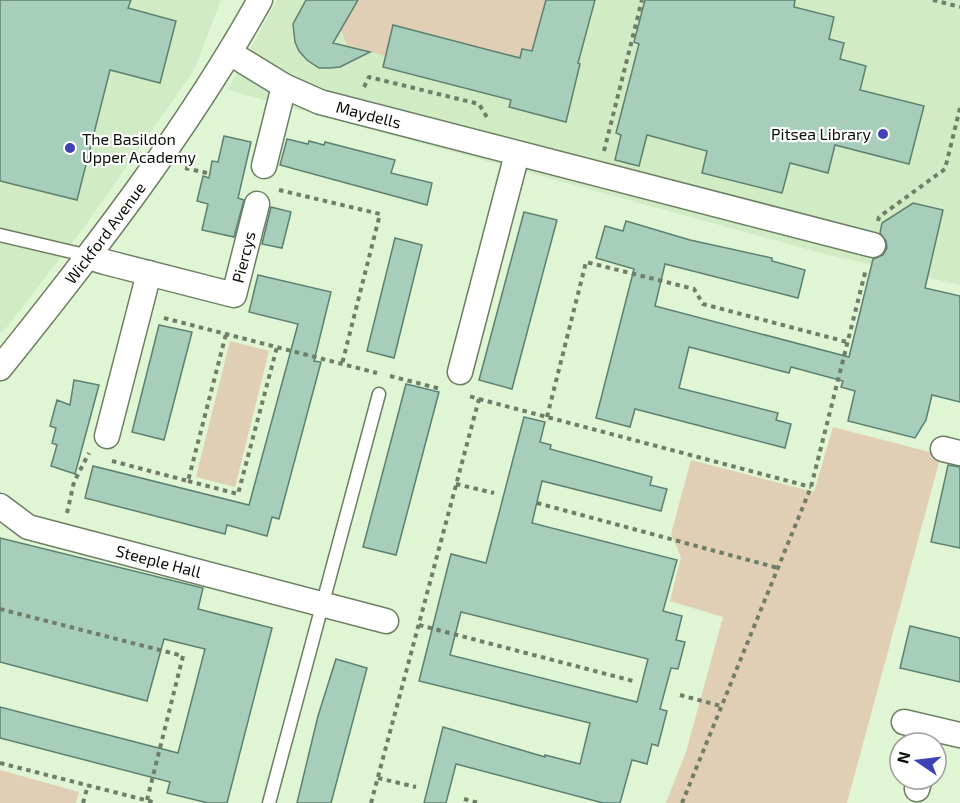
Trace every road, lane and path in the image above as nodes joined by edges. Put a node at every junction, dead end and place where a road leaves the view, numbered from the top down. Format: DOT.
graph roads {
  1 [pos="260,0"];
  2 [pos="642,0"];
  3 [pos="933,0"];
  4 [pos="960,7"];
  5 [pos="230,53"];
  6 [pos="284,86"];
  7 [pos="361,94"];
  8 [pos="960,108"];
  9 [pos="489,121"];
  10 [pos="517,154"];
  11 [pos="602,158"];
  12 [pos="185,168"];
  13 [pos="207,173"];
  14 [pos="263,186"];
  15 [pos="0,235"];
  16 [pos="873,245"];
  17 [pos="89,256"];
  18 [pos="149,273"];
  19 [pos="226,334"];
  20 [pos="847,342"];
  21 [pos="277,347"];
  22 [pos="342,364"];
  23 [pos="0,367"];
  24 [pos="460,372"];
  25 [pos="380,394"];
  26 [pos="479,399"];
  27 [pos="547,417"];
  28 [pos="103,447"];
  29 [pos="87,455"];
  30 [pos="109,461"];
  31 [pos="188,481"];
  32 [pos="456,484"];
  33 [pos="811,487"];
  34 [pos="494,493"];
  35 [pos="537,503"];
  36 [pos="0,506"];
  37 [pos="61,536"];
  38 [pos="778,568"];
  39 [pos="323,604"];
  40 [pos="0,609"];
  41 [pos="386,621"];
  42 [pos="419,625"];
  43 [pos="633,681"];
  44 [pos="680,695"];
  45 [pos="721,706"];
  46 [pos="904,722"];
  47 [pos="960,736"];
  48 [pos="0,763"];
  49 [pos="378,778"];
  50 [pos="88,785"];
  51 [pos="416,787"];
  52 [pos="464,799"];
  53 [pos="147,800"];
  54 [pos="83,803"];
  55 [pos="157,803"];
  56 [pos="269,803"];
  57 [pos="479,803"];
  58 [pos="682,803"];
  1 -- 5 [label="street, Wickford Avenue"];
  2 -- 11 [label="path"];
  3 -- 4 [label="path"];
  5 -- 6 [label="street, Maydells"];
  5 -- 17 [label="street, Wickford Avenue"];
  6 -- 10 [label="street, Maydells"];
  6 -- 14 [label="street"];
  7 -- 9 [label="path"];
  8 -- 16 [label="path"];
  10 -- 16 [label="street, Maydells"];
  10 -- 24 [label="street"];
  12 -- 13 [label="path"];
  14 -- 18 [label="street, Piercys"];
  14 -- 22 [label="path"];
  15 -- 17 [label="lane"];
  16 -- 20 [label="path"];
  17 -- 18 [label="street, Piercys"];
  17 -- 23 [label="street, Wickford Avenue"];
  18 -- 28 [label="street"];
  19 -- 31 [label="path"];
  20 -- 27 [label="path"];
  20 -- 33 [label="path"];
  21 -- 31 [label="path"];
  25 -- 39 [label="lane"];
  26 -- 27 [label="path"];
  27 -- 33 [label="path"];
  28 -- 29 [label="path"];
  28 -- 29 [label="path"];
  29 -- 37 [label="path"];
  30 -- 31 [label="path"];
  32 -- 34 [label="path"];
  33 -- 38 [label="path"];
  35 -- 38 [label="path"];
  36 -- 37 [label="street, Steeple Hall"];
  37 -- 39 [label="street, Steeple Hall"];
  38 -- 45 [label="path"];
  39 -- 41 [label="street, Steeple Hall"];
  39 -- 56 [label="lane"];
  40 -- 53 [label="path"];
  42 -- 43 [label="path"];
  44 -- 45 [label="path"];
  45 -- 58 [label="path"];
  46 -- 47 [label="street"];
  48 -- 50 [label="path"];
  49 -- 51 [label="path"];
  50 -- 53 [label="path"];
  50 -- 54 [label="path"];
  52 -- 57 [label="path"];
  53 -- 55 [label="path"];
}
